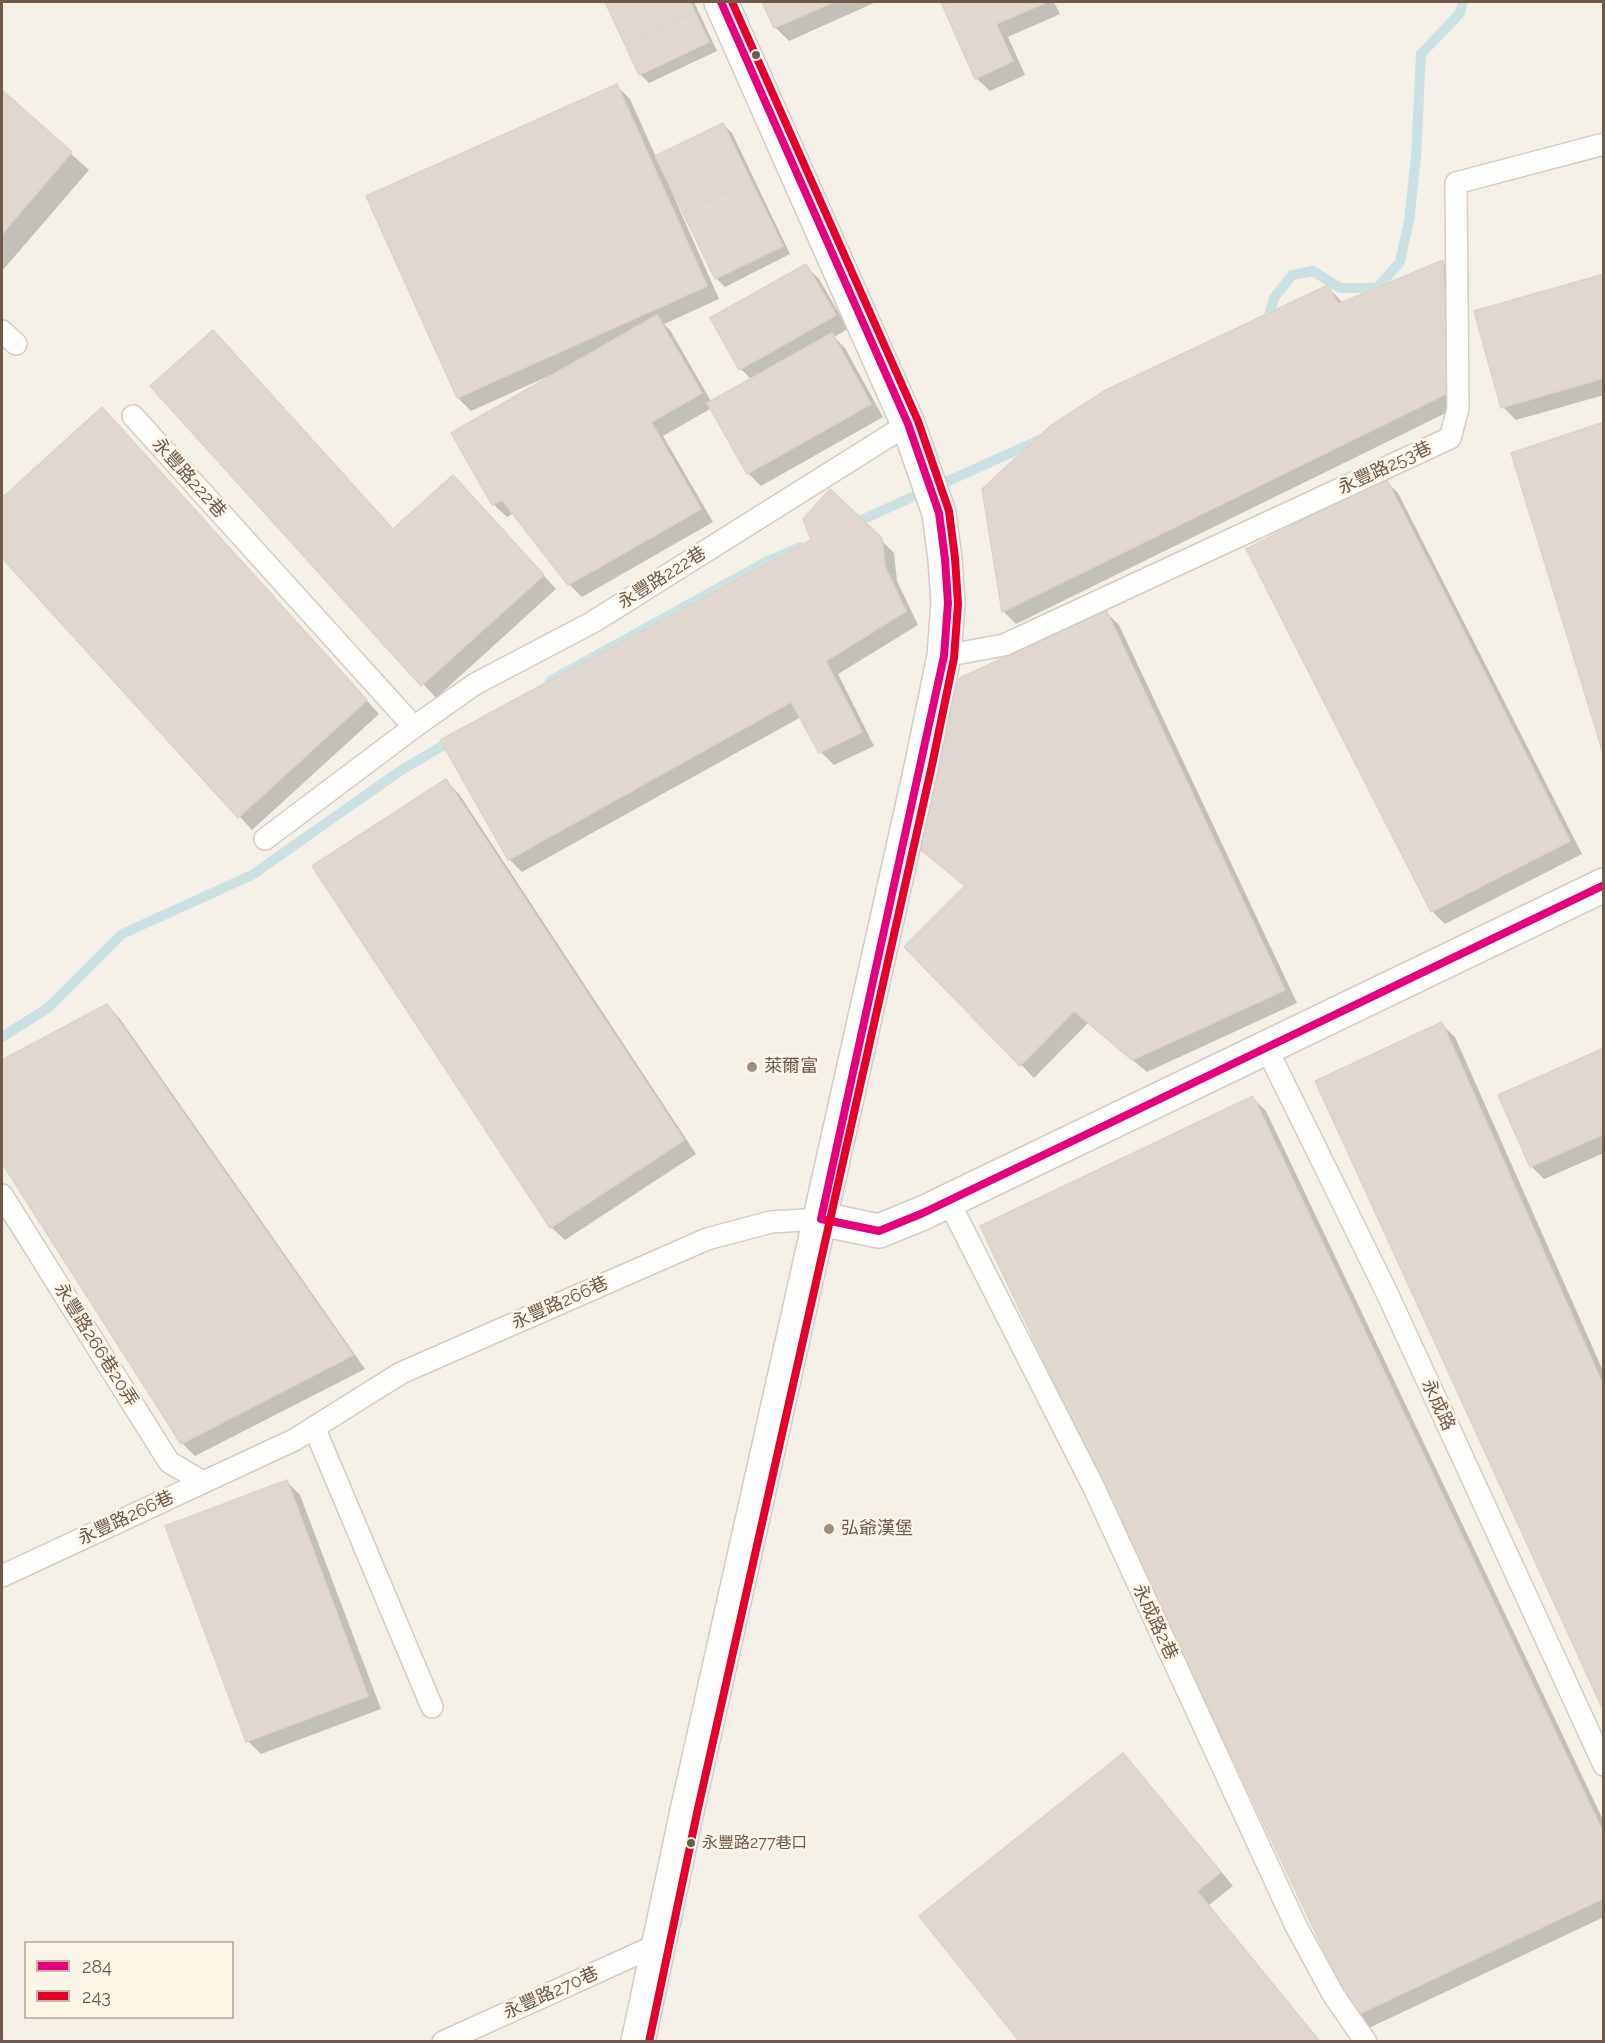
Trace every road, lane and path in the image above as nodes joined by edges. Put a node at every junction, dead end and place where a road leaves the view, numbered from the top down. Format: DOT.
graph roads {
  1 [pos="721,2"];
  2 [pos="1604,144"];
  3 [pos="133,416"];
  4 [pos="908,424"];
  5 [pos="944,656"];
  6 [pos="414,727"];
  7 [pos="265,839"];
  8 [pos="1604,885"];
  9 [pos="1266,1047"];
  10 [pos="2,1195"];
  11 [pos="948,1200"];
  12 [pos="821,1220"];
  13 [pos="314,1427"];
  14 [pos="203,1482"];
  15 [pos="2,1576"];
  16 [pos="432,1707"];
  17 [pos="1604,1765"];
  18 [pos="659,1944"];
  19 [pos="443,2042"];
  20 [pos="638,2042"];
  21 [pos="1366,2042"];
  1 -- 4 [label="street"];
  2 -- 5 [label="lane, 永豐路253巷"];
  3 -- 6 [label="lane, 永豐路222巷"];
  4 -- 5 [label="street"];
  4 -- 6 [label="lane, 永豐路222巷"];
  5 -- 12 [label="street"];
  6 -- 7 [label="lane, 永豐路222巷"];
  8 -- 9 [label="street"];
  9 -- 11 [label="street"];
  9 -- 17 [label="lane, 永成路"];
  10 -- 14 [label="lane, 永豐路266巷20弄"];
  11 -- 12 [label="street"];
  11 -- 21 [label="lane, 永成路2巷"];
  12 -- 13 [label="lane, 永豐路266巷"];
  12 -- 18 [label="street"];
  13 -- 14 [label="lane, 永豐路266巷"];
  13 -- 16 [label="lane"];
  14 -- 15 [label="lane, 永豐路266巷"];
  18 -- 19 [label="lane, 永豐路270巷"];
  18 -- 20 [label="street"];
}
